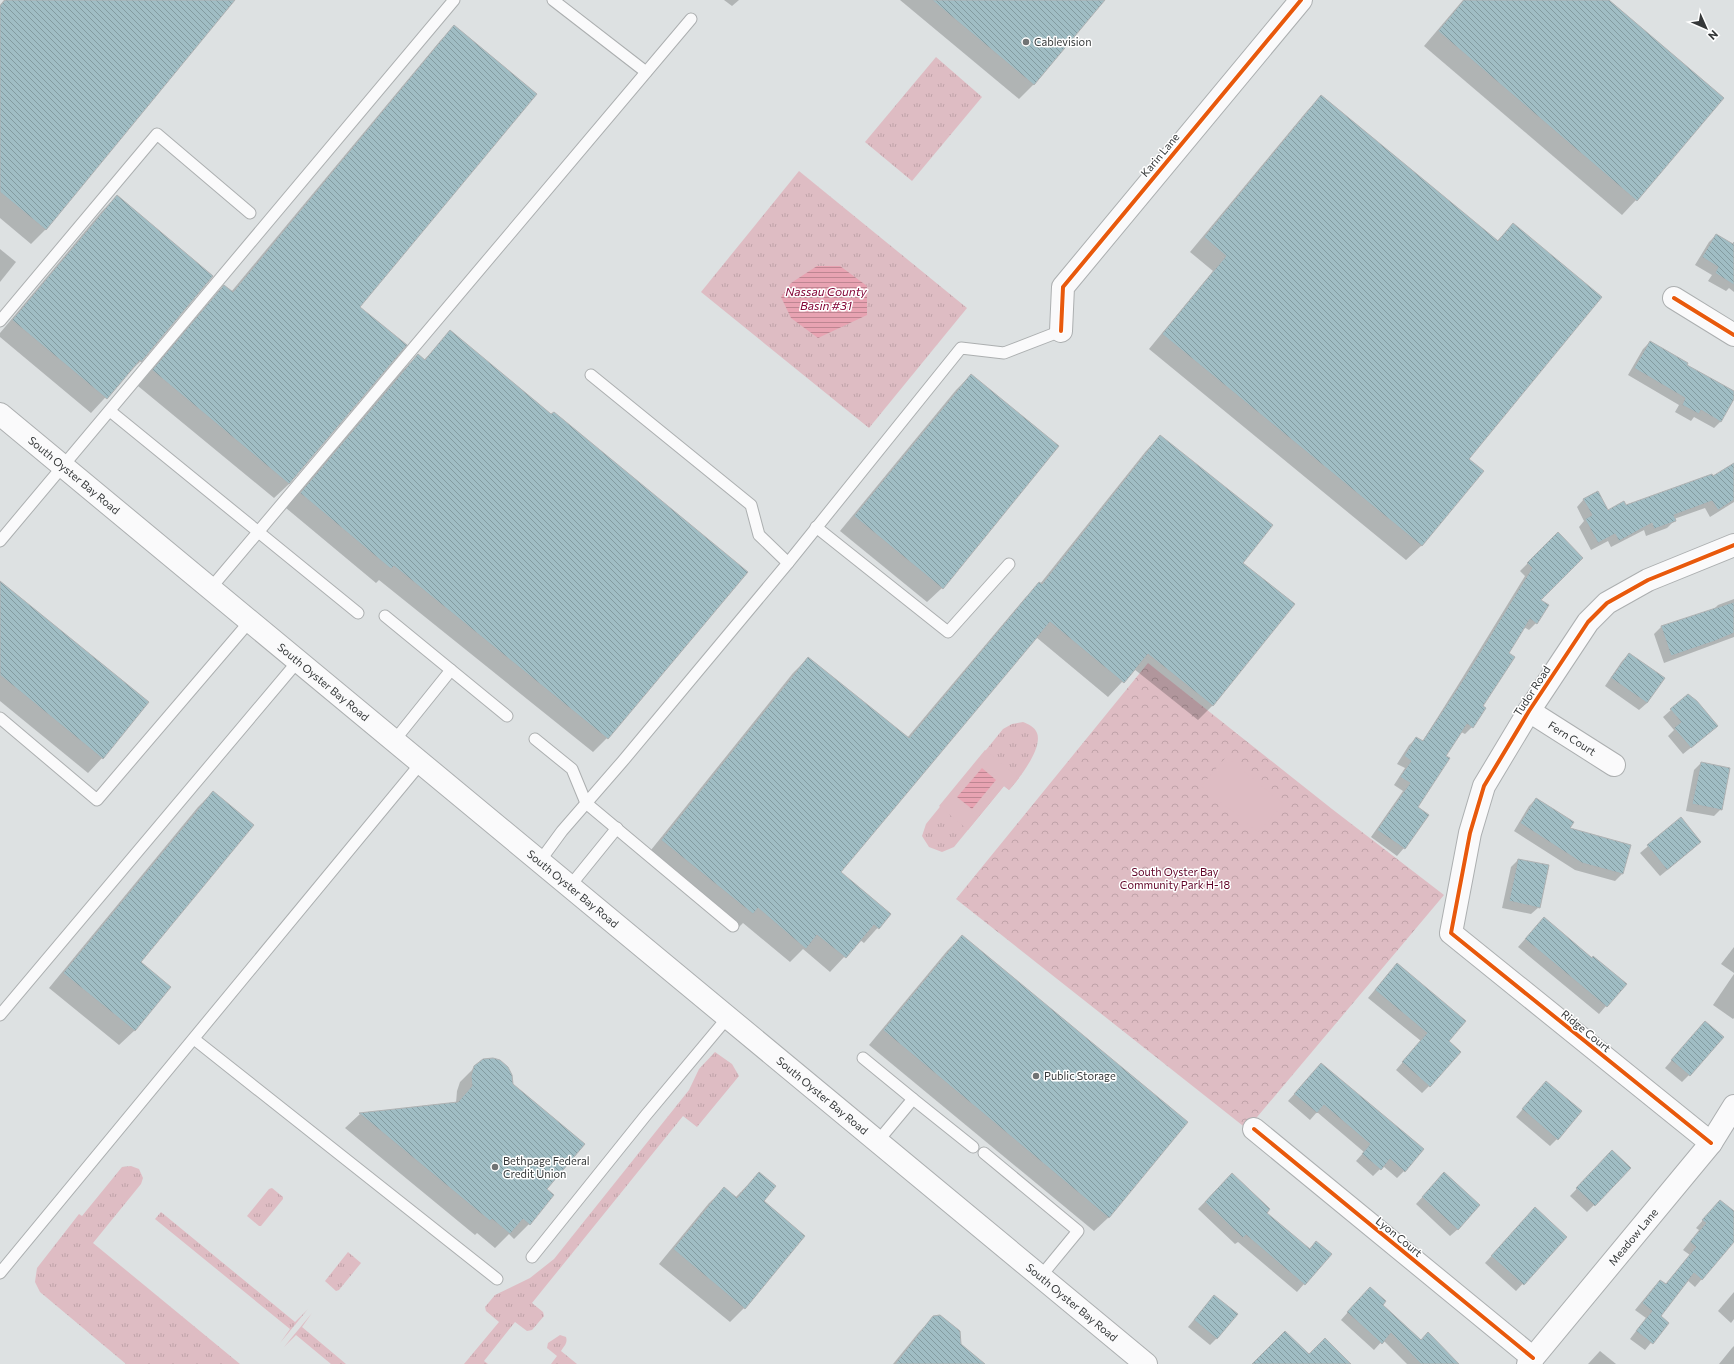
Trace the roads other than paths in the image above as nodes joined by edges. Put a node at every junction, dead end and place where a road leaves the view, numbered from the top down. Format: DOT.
graph roads {
  1 [pos="454,0"];
  2 [pos="553,0"];
  3 [pos="1301,0"];
  4 [pos="691,19"];
  5 [pos="646,72"];
  6 [pos="250,213"];
  7 [pos="1674,298"];
  8 [pos="0,321"];
  9 [pos="1061,331"];
  10 [pos="1734,335"];
  11 [pos="591,375"];
  12 [pos="110,411"];
  13 [pos="0,414"];
  14 [pos="63,466"];
  15 [pos="816,528"];
  16 [pos="258,532"];
  17 [pos="0,541"];
  18 [pos="1734,545"];
  19 [pos="788,563"];
  20 [pos="1009,564"];
  21 [pos="210,588"];
  22 [pos="358,613"];
  23 [pos="385,616"];
  24 [pos="250,622"];
  25 [pos="298,661"];
  26 [pos="451,670"];
  27 [pos="1529,710"];
  28 [pos="507,716"];
  29 [pos="0,718"];
  30 [pos="535,739"];
  31 [pos="394,741"];
  32 [pos="421,763"];
  33 [pos="1614,765"];
  34 [pos="586,803"];
  35 [pos="617,828"];
  36 [pos="540,861"];
  37 [pos="570,886"];
  38 [pos="733,926"];
  39 [pos="1451,933"];
  40 [pos="0,1015"];
  41 [pos="728,1017"];
  42 [pos="194,1038"];
  43 [pos="864,1058"];
  44 [pos="913,1099"];
  45 [pos="1734,1106"];
  46 [pos="1254,1129"];
  47 [pos="878,1141"];
  48 [pos="1711,1144"];
  49 [pos="973,1147"];
  50 [pos="984,1153"];
  51 [pos="532,1257"];
  52 [pos="0,1273"];
  53 [pos="1041,1276"];
  54 [pos="497,1279"];
  55 [pos="1531,1361"];
  56 [pos="1146,1364"];
  1 -- 12 [label="lane"];
  2 -- 5 [label="lane"];
  3 -- 9 [label="street, Karin Lane"];
  4 -- 5 [label="lane"];
  5 -- 16 [label="lane"];
  6 -- 8 [label="lane"];
  7 -- 10 [label="street"];
  9 -- 15 [label="lane"];
  11 -- 19 [label="lane"];
  12 -- 14 [label="lane"];
  12 -- 16 [label="lane"];
  13 -- 14 [label="street, South Oyster Bay Road"];
  14 -- 17 [label="lane"];
  14 -- 21 [label="street, South Oyster Bay Road"];
  15 -- 19 [label="lane"];
  15 -- 20 [label="lane"];
  16 -- 21 [label="lane"];
  16 -- 22 [label="lane"];
  18 -- 27 [label="street, Tudor Road"];
  19 -- 34 [label="lane"];
  21 -- 24 [label="street, South Oyster Bay Road"];
  23 -- 26 [label="lane"];
  24 -- 25 [label="street, South Oyster Bay Road"];
  24 -- 29 [label="lane"];
  25 -- 31 [label="street, South Oyster Bay Road"];
  25 -- 40 [label="lane"];
  26 -- 28 [label="lane"];
  26 -- 31 [label="lane"];
  27 -- 33 [label="street, Fern Court"];
  27 -- 39 [label="street, Tudor Road"];
  30 -- 34 [label="lane"];
  31 -- 32 [label="street, South Oyster Bay Road"];
  32 -- 36 [label="street, South Oyster Bay Road"];
  32 -- 42 [label="lane"];
  34 -- 35 [label="lane"];
  34 -- 36 [label="lane"];
  35 -- 37 [label="lane"];
  35 -- 38 [label="lane"];
  36 -- 37 [label="street, South Oyster Bay Road"];
  37 -- 41 [label="street, South Oyster Bay Road"];
  39 -- 48 [label="street, Ridge Court"];
  41 -- 47 [label="street, South Oyster Bay Road"];
  41 -- 51 [label="lane"];
  42 -- 52 [label="lane"];
  42 -- 54 [label="lane"];
  43 -- 44 [label="lane"];
  44 -- 47 [label="lane"];
  44 -- 49 [label="lane"];
  45 -- 48 [label="street, Meadow Lane"];
  46 -- 55 [label="street, Lyon Court"];
  47 -- 53 [label="street, South Oyster Bay Road"];
  48 -- 55 [label="street, Meadow Lane"];
  50 -- 53 [label="lane"];
  53 -- 56 [label="street, South Oyster Bay Road"];
}
